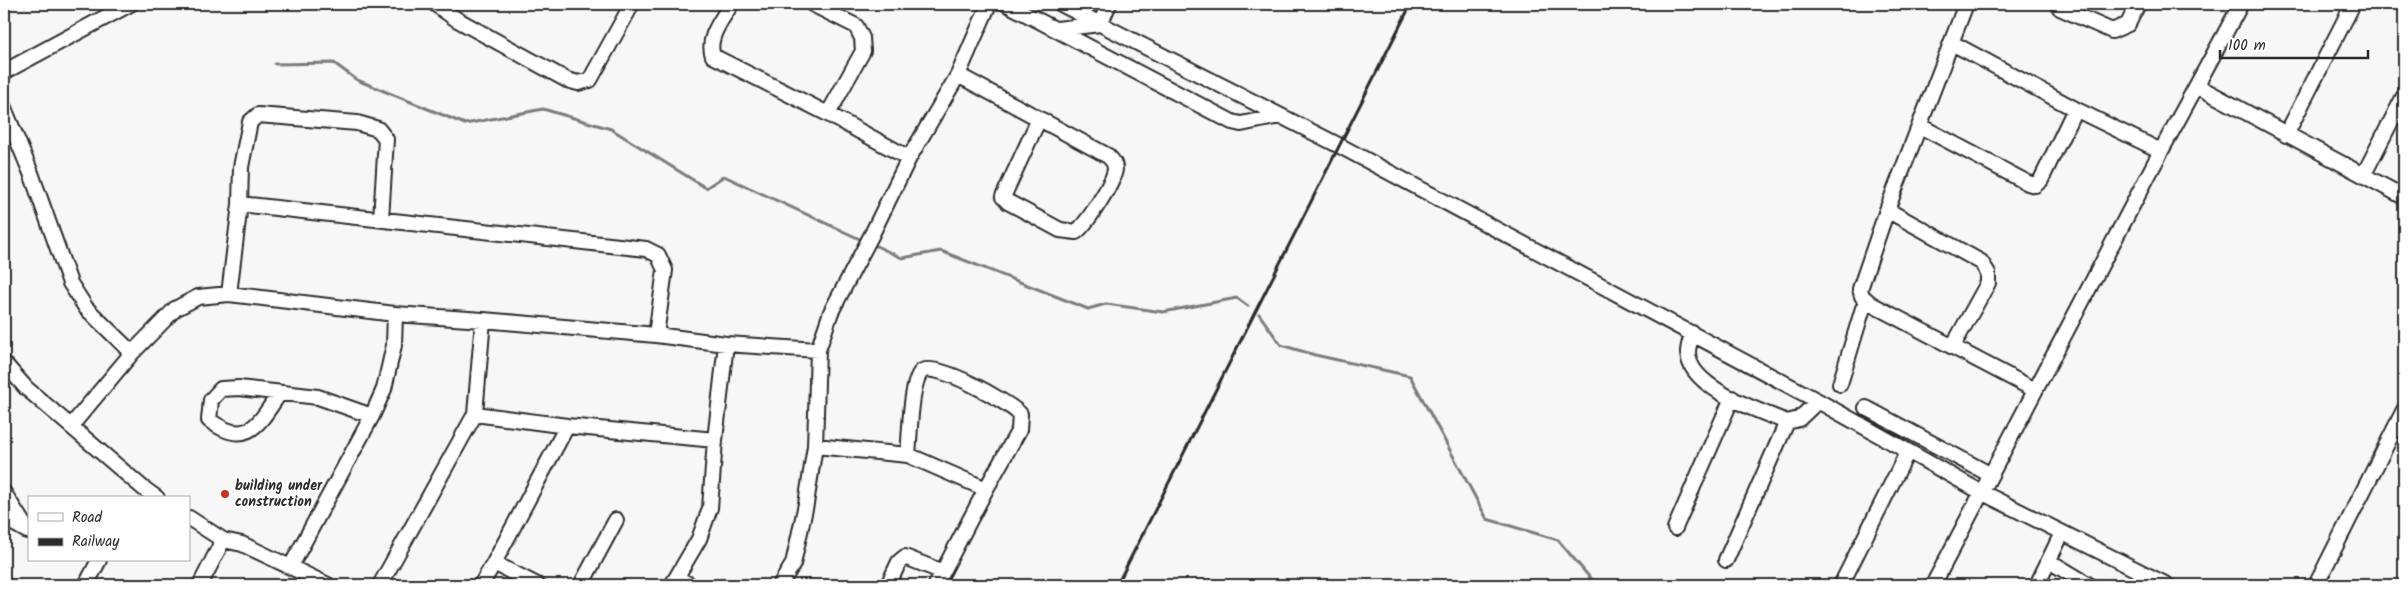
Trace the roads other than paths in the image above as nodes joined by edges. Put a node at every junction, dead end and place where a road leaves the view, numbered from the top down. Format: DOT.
graph roads {
  1 [pos="130,4"];
  2 [pos="435,4"];
  3 [pos="731,4"];
  4 [pos="812,4"];
  5 [pos="989,4"];
  6 [pos="1007,4"];
  7 [pos="1061,4"];
  8 [pos="1109,4"];
  9 [pos="1966,4"];
  10 [pos="2058,4"];
  11 [pos="2138,4"];
  12 [pos="2241,4"];
  13 [pos="2353,4"];
  14 [pos="625,6"];
  15 [pos="1100,24"];
  16 [pos="1057,29"];
  17 [pos="1952,43"];
  18 [pos="4,72"];
  19 [pos="958,74"];
  20 [pos="2197,86"];
  21 [pos="2404,96"];
  22 [pos="4,108"];
  23 [pos="2075,109"];
  24 [pos="828,114"];
  25 [pos="1280,116"];
  26 [pos="1039,119"];
  27 [pos="1920,126"];
  28 [pos="2286,135"];
  29 [pos="2161,151"];
  30 [pos="909,158"];
  31 [pos="2364,174"];
  32 [pos="2404,197"];
  33 [pos="240,204"];
  34 [pos="1887,210"];
  35 [pos="381,219"];
  36 [pos="230,294"];
  37 [pos="1864,308"];
  38 [pos="395,314"];
  39 [pos="483,320"];
  40 [pos="1692,333"];
  41 [pos="656,335"];
  42 [pos="726,344"];
  43 [pos="1952,346"];
  44 [pos="818,350"];
  45 [pos="132,353"];
  46 [pos="4,363"];
  47 [pos="1840,384"];
  48 [pos="2035,390"];
  49 [pos="279,394"];
  50 [pos="1732,398"];
  51 [pos="1818,401"];
  52 [pos="1866,408"];
  53 [pos="2404,410"];
  54 [pos="475,414"];
  55 [pos="372,416"];
  56 [pos="1787,422"];
  57 [pos="71,426"];
  58 [pos="567,426"];
  59 [pos="715,440"];
  60 [pos="815,446"];
  61 [pos="1907,453"];
  62 [pos="908,455"];
  63 [pos="1991,475"];
  64 [pos="986,489"];
  65 [pos="1982,492"];
  66 [pos="4,493"];
  67 [pos="140,493"];
  68 [pos="4,518"];
  69 [pos="190,519"];
  70 [pos="616,520"];
  71 [pos="1675,528"];
  72 [pos="28,531"];
  73 [pos="2062,533"];
  74 [pos="223,540"];
  75 [pos="1726,560"];
  76 [pos="2049,561"];
  77 [pos="94,562"];
  78 [pos="494,563"];
  79 [pos="291,566"];
  80 [pos="943,572"];
  81 [pos="674,581"];
  82 [pos="86,585"];
  83 [pos="200,585"];
  84 [pos="328,585"];
  85 [pos="380,585"];
  86 [pos="481,585"];
  87 [pos="537,585"];
  88 [pos="582,585"];
  89 [pos="690,585"];
  90 [pos="780,585"];
  91 [pos="888,585"];
  92 [pos="936,585"];
  93 [pos="1841,585"];
  94 [pos="1933,585"];
  95 [pos="2037,585"];
  96 [pos="2089,585"];
  97 [pos="2168,585"];
  98 [pos="2316,585"];
  1 -- 18 [label="street"];
  2 -- 14 [label="street"];
  3 -- 24 [label="street"];
  4 -- 24 [label="street"];
  5 -- 19 [label="street"];
  6 -- 16 [label="street"];
  7 -- 15 [label="street"];
  8 -- 15 [label="street"];
  9 -- 17 [label="street"];
  10 -- 11 [label="street"];
  12 -- 20 [label="street"];
  13 -- 28 [label="street"];
  15 -- 16 [label="street"];
  15 -- 25 [label="street"];
  16 -- 25 [label="street"];
  17 -- 23 [label="street"];
  17 -- 27 [label="street"];
  19 -- 26 [label="street"];
  19 -- 30 [label="street"];
  20 -- 28 [label="street"];
  20 -- 29 [label="street"];
  21 -- 31 [label="street"];
  22 -- 45 [label="street"];
  23 -- 27 [label="street"];
  23 -- 29 [label="street"];
  24 -- 30 [label="street"];
  25 -- 40 [label="street"];
  26 -- 26 [label="street"];
  27 -- 34 [label="street"];
  28 -- 31 [label="street"];
  29 -- 48 [label="street"];
  30 -- 44 [label="street"];
  31 -- 32 [label="street"];
  33 -- 35 [label="street"];
  33 -- 35 [label="street"];
  33 -- 36 [label="street"];
  34 -- 43 [label="street"];
  34 -- 43 [label="street"];
  35 -- 41 [label="street"];
  36 -- 38 [label="street"];
  36 -- 45 [label="street"];
  37 -- 47 [label="street"];
  38 -- 39 [label="street"];
  38 -- 55 [label="street"];
  39 -- 41 [label="street"];
  39 -- 54 [label="street"];
  40 -- 50 [label="street"];
  40 -- 51 [label="street"];
  41 -- 42 [label="street"];
  42 -- 44 [label="street"];
  42 -- 59 [label="street"];
  43 -- 48 [label="street"];
  44 -- 60 [label="street"];
  45 -- 57 [label="street"];
  46 -- 57 [label="street"];
  48 -- 63 [label="street"];
  49 -- 49 [label="street"];
  49 -- 55 [label="street"];
  50 -- 56 [label="street"];
  50 -- 71 [label="street"];
  51 -- 56 [label="street"];
  51 -- 61 [label="street"];
  52 -- 63 [label="street"];
  53 -- 98 [label="street"];
  54 -- 58 [label="street"];
  54 -- 85 [label="street"];
  55 -- 79 [label="street"];
  56 -- 75 [label="street"];
  57 -- 67 [label="street"];
  58 -- 59 [label="street"];
  58 -- 78 [label="street"];
  59 -- 81 [label="street"];
  60 -- 62 [label="street"];
  60 -- 90 [label="street"];
  61 -- 65 [label="street"];
  61 -- 93 [label="street"];
  62 -- 64 [label="street"];
  62 -- 64 [label="street"];
  63 -- 65 [label="street"];
  64 -- 80 [label="street"];
  65 -- 73 [label="street"];
  65 -- 94 [label="street"];
  66 -- 72 [label="street"];
  68 -- 72 [label="street"];
  69 -- 74 [label="street"];
  70 -- 88 [label="street"];
  73 -- 76 [label="street"];
  73 -- 97 [label="street"];
  74 -- 79 [label="street"];
  74 -- 83 [label="street"];
  76 -- 95 [label="street"];
  76 -- 96 [label="street"];
  77 -- 82 [label="street"];
  78 -- 86 [label="street"];
  78 -- 87 [label="street"];
  79 -- 84 [label="street"];
  80 -- 91 [label="street"];
  80 -- 92 [label="street"];
  81 -- 89 [label="street"];
}
